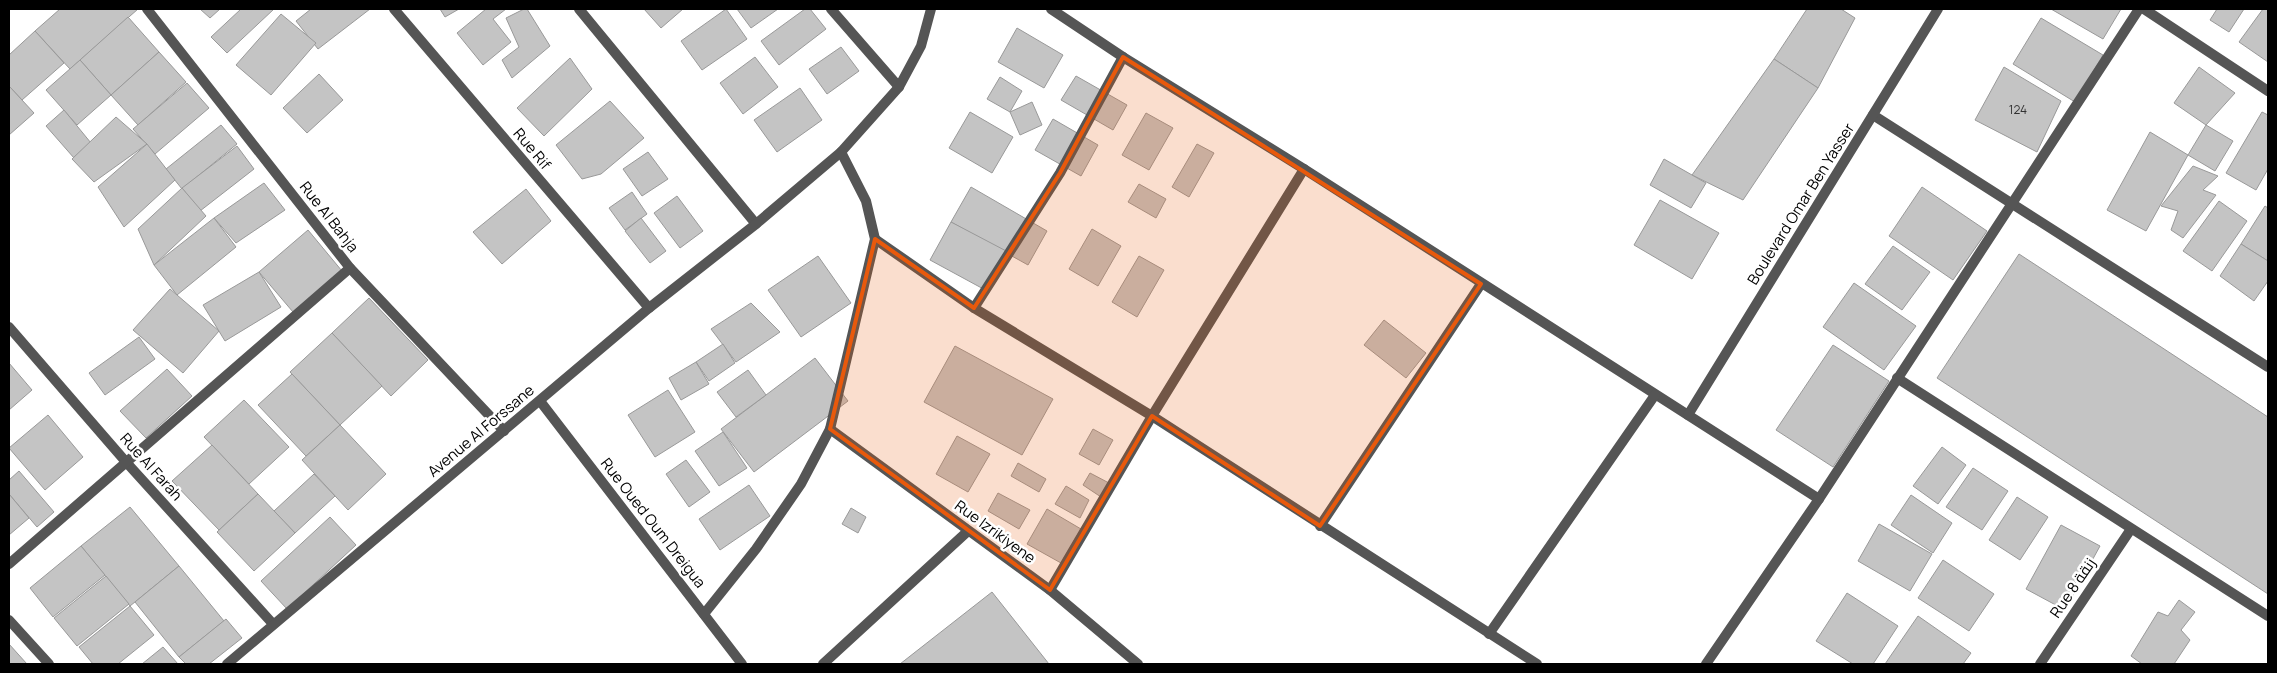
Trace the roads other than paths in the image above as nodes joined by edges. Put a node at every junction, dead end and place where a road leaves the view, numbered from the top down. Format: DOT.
graph roads {
  1 [pos="147,9"];
  2 [pos="394,9"];
  3 [pos="578,9"];
  4 [pos="831,9"];
  5 [pos="931,9"];
  6 [pos="1051,9"];
  7 [pos="1938,9"];
  8 [pos="2140,9"];
  9 [pos="2144,9"];
  10 [pos="1123,57"];
  11 [pos="899,87"];
  12 [pos="2268,91"];
  13 [pos="1874,115"];
  14 [pos="841,152"];
  15 [pos="1304,169"];
  16 [pos="2012,202"];
  17 [pos="756,224"];
  18 [pos="875,239"];
  19 [pos="350,268"];
  20 [pos="1481,284"];
  21 [pos="649,308"];
  22 [pos="974,308"];
  23 [pos="9,327"];
  24 [pos="2268,367"];
  25 [pos="1897,378"];
  26 [pos="1655,395"];
  27 [pos="540,401"];
  28 [pos="1688,415"];
  29 [pos="1152,416"];
  30 [pos="830,429"];
  31 [pos="504,431"];
  32 [pos="126,462"];
  33 [pos="1819,499"];
  34 [pos="1320,526"];
  35 [pos="2131,529"];
  36 [pos="968,531"];
  37 [pos="9,564"];
  38 [pos="1050,590"];
  39 [pos="704,614"];
  40 [pos="2268,616"];
  41 [pos="9,620"];
  42 [pos="273,624"];
  43 [pos="1489,634"];
  44 [pos="1134,663"];
  45 [pos="49,664"];
  46 [pos="227,664"];
  47 [pos="742,664"];
  48 [pos="823,664"];
  49 [pos="1537,664"];
  50 [pos="1706,664"];
  51 [pos="2040,664"];
  1 -- 19 [label="street, Rue Al Bahja"];
  2 -- 21 [label="street, Rue Rif"];
  3 -- 17 [label="street"];
  4 -- 11 [label="street"];
  5 -- 11 [label="street, Avenue Al Forssane"];
  6 -- 10 [label="street"];
  7 -- 13 [label="street, Boulevard Omar Ben Yasser"];
  8 -- 16 [label="street"];
  9 -- 12 [label="street"];
  10 -- 15 [label="street"];
  10 -- 22 [label="street"];
  11 -- 14 [label="street, Avenue Al Forssane"];
  13 -- 16 [label="street"];
  13 -- 28 [label="street, Boulevard Omar Ben Yasser"];
  14 -- 17 [label="street, Avenue Al Forssane"];
  14 -- 18 [label="street"];
  15 -- 20 [label="street"];
  15 -- 29 [label="street"];
  16 -- 24 [label="street"];
  16 -- 25 [label="street"];
  17 -- 21 [label="street, Avenue Al Forssane"];
  18 -- 22 [label="street"];
  18 -- 30 [label="street"];
  19 -- 31 [label="street, Rue Al Bahja"];
  19 -- 32 [label="street"];
  20 -- 26 [label="street"];
  20 -- 34 [label="street"];
  21 -- 27 [label="street, Avenue Al Forssane"];
  22 -- 29 [label="street"];
  23 -- 32 [label="street, Rue Al Farah"];
  25 -- 33 [label="street"];
  25 -- 35 [label="street"];
  26 -- 28 [label="street"];
  26 -- 43 [label="street"];
  27 -- 31 [label="street, Avenue Al Forssane"];
  27 -- 39 [label="street, Rue Oued Oum Dreigua"];
  28 -- 33 [label="street"];
  29 -- 34 [label="street"];
  29 -- 38 [label="street"];
  30 -- 36 [label="street, Rue Izrikiyene"];
  30 -- 39 [label="street"];
  31 -- 42 [label="street, Avenue Al Forssane"];
  32 -- 37 [label="street"];
  32 -- 42 [label="street, Rue Al Farah"];
  33 -- 50 [label="street"];
  34 -- 43 [label="street"];
  35 -- 40 [label="street"];
  35 -- 51 [label="street, Rue 8 زنقة"];
  36 -- 38 [label="street, Rue Izrikiyene"];
  36 -- 48 [label="street"];
  38 -- 44 [label="street, Rue Izrikiyene"];
  39 -- 47 [label="street, Rue Oued Oum Dreigua"];
  41 -- 45 [label="street"];
  42 -- 46 [label="street, Avenue Al Forssane"];
  43 -- 49 [label="street"];
}
